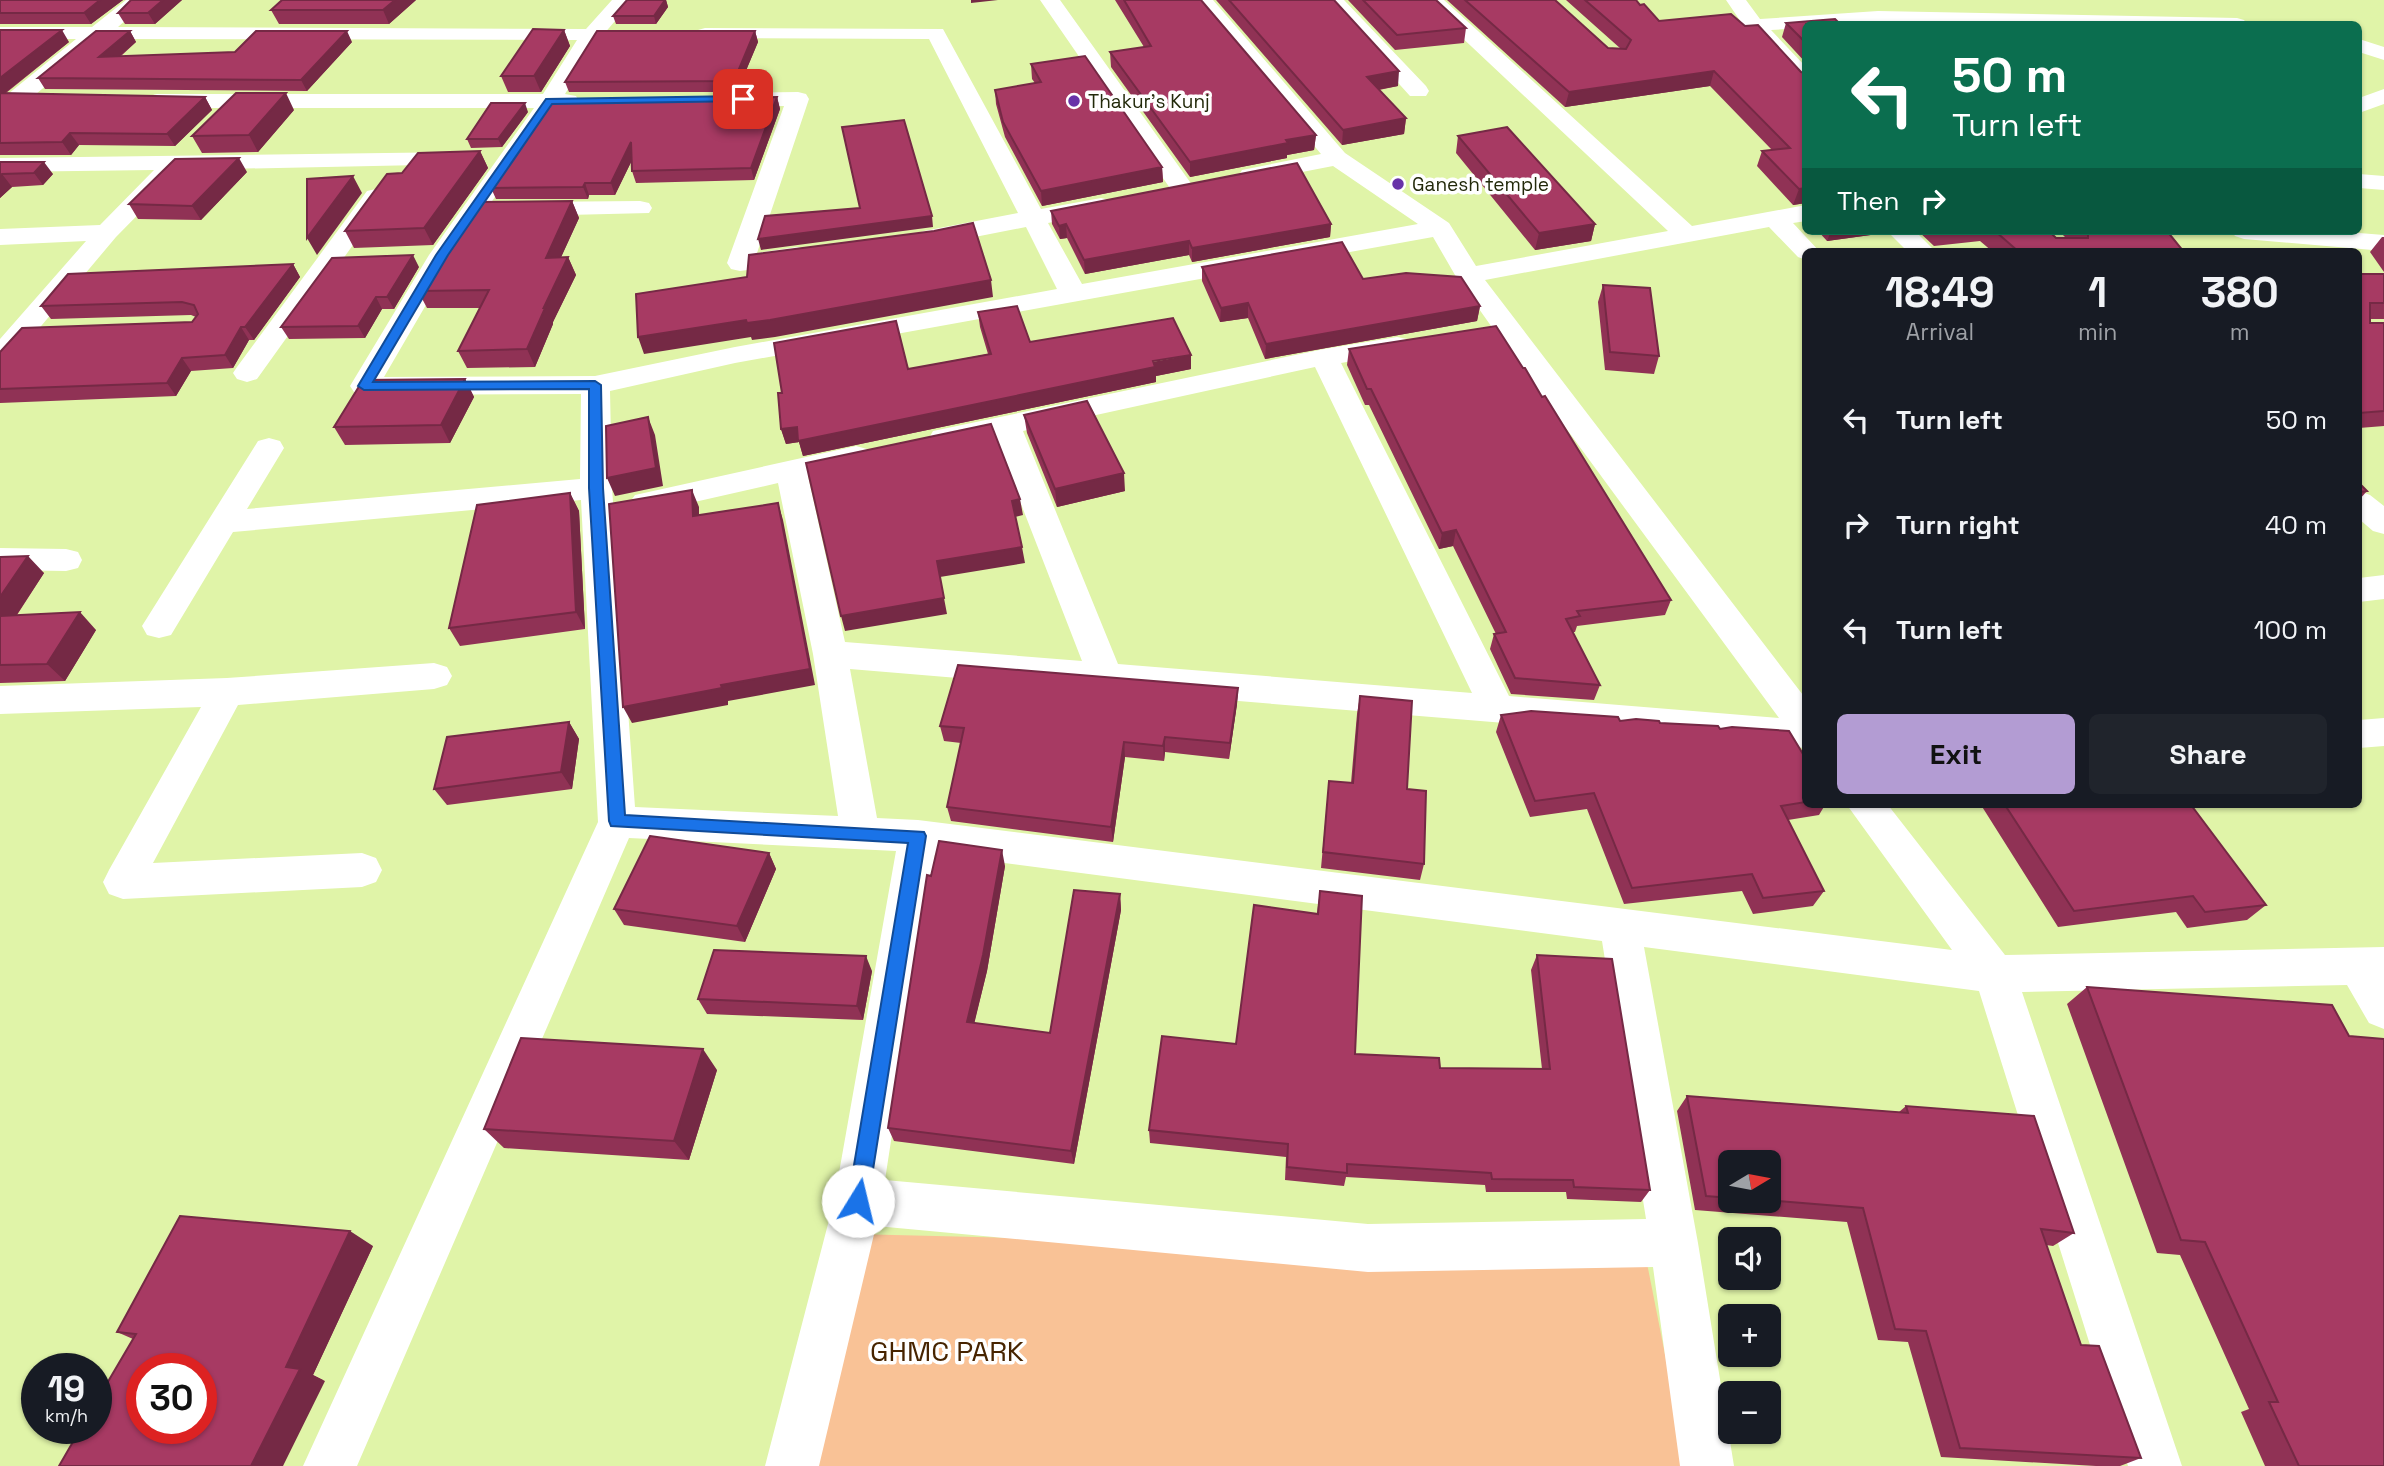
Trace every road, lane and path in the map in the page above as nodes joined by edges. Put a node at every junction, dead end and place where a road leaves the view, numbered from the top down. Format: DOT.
graph roads {
  1 [pos="138,0"];
  2 [pos="1050,0"];
  3 [pos="1202,0"];
  4 [pos="1333,0"];
  5 [pos="1432,0"];
  6 [pos="1736,0"];
  7 [pos="1817,21"];
  8 [pos="1980,21"];
  9 [pos="1802,22"];
  10 [pos="612,23"];
  11 [pos="1756,25"];
  12 [pos="0,33"];
  13 [pos="96,34"];
  14 [pos="689,34"];
  15 [pos="2362,46"];
  16 [pos="2384,54"];
  17 [pos="1802,76"];
  18 [pos="0,83"];
  19 [pos="1418,90"];
  20 [pos="2384,96"];
  21 [pos="701,100"];
  22 [pos="140,101"];
  23 [pos="591,101"];
  24 [pos="236,102"];
  25 [pos="549,102"];
  26 [pos="2362,105"];
  27 [pos="510,157"];
  28 [pos="1337,158"];
  29 [pos="402,161"];
  30 [pos="176,162"];
  31 [pos="0,165"];
  32 [pos="1234,179"];
  33 [pos="2362,181"];
  34 [pos="2384,183"];
  35 [pos="1208,184"];
  36 [pos="1183,189"];
  37 [pos="1155,194"];
  38 [pos="1128,200"];
  39 [pos="640,208"];
  40 [pos="473,210"];
  41 [pos="1802,214"];
  42 [pos="1774,218"];
  43 [pos="1032,219"];
  44 [pos="1440,228"];
  45 [pos="107,232"];
  46 [pos="1686,234"];
  47 [pos="1904,235"];
  48 [pos="2224,235"];
  49 [pos="2291,235"];
  50 [pos="0,237"];
  51 [pos="897,243"];
  52 [pos="2384,243"];
  53 [pos="1803,248"];
  54 [pos="1919,248"];
  55 [pos="2241,248"];
  56 [pos="818,253"];
  57 [pos="367,259"];
  58 [pos="329,261"];
  59 [pos="1468,275"];
  60 [pos="1074,295"];
  61 [pos="61,329"];
  62 [pos="11,331"];
  63 [pos="1428,340"];
  64 [pos="0,357"];
  65 [pos="1324,357"];
  66 [pos="247,373"];
  67 [pos="595,385"];
  68 [pos="1006,426"];
  69 [pos="269,448"];
  70 [pos="790,469"];
  71 [pos="597,500"];
  72 [pos="2362,505"];
  73 [pos="223,522"];
  74 [pos="2384,523"];
  75 [pos="0,559"];
  76 [pos="66,560"];
  77 [pos="2384,587"];
  78 [pos="2362,590"];
  79 [pos="159,625"];
  80 [pos="831,654"];
  81 [pos="434,676"];
  82 [pos="1105,676"];
  83 [pos="226,692"];
  84 [pos="0,700"];
  85 [pos="1498,709"];
  86 [pos="1800,709"];
  87 [pos="2384,732"];
  88 [pos="1802,734"];
  89 [pos="2362,734"];
  90 [pos="1868,808"];
  91 [pos="617,821"];
  92 [pos="860,835"];
  93 [pos="918,836"];
  94 [pos="362,870"];
  95 [pos="1620,926"];
  96 [pos="2371,966"];
  97 [pos="1995,974"];
  98 [pos="2384,1009"];
  99 [pos="858,1201"];
  100 [pos="1674,1242"];
  101 [pos="330,1466"];
  102 [pos="792,1466"];
  103 [pos="1707,1466"];
  104 [pos="2155,1466"];
  1 -- 13 [label="street"];
  2 -- 36 [label="street"];
  3 -- 28 [label="street"];
  4 -- 19 [label="street"];
  5 -- 46 [label="street"];
  6 -- 11 [label="street"];
  7 -- 8 [label="street"];
  9 -- 11 [label="street"];
  10 -- 13 [label="street"];
  10 -- 25 [label="street"];
  11 -- 17 [label="street"];
  12 -- 13 [label="street"];
  13 -- 18 [label="street"];
  14 -- 43 [label="street"];
  15 -- 16 [label="street"];
  20 -- 26 [label="street"];
  21 -- 56 [label="street"];
  22 -- 24 [label="street"];
  23 -- 25 [label="street"];
  24 -- 25 [label="street"];
  24 -- 30 [label="street"];
  25 -- 27 [label="street"];
  27 -- 29 [label="street"];
  27 -- 40 [label="street"];
  28 -- 32 [label="street"];
  28 -- 44 [label="street"];
  29 -- 30 [label="street"];
  29 -- 58 [label="street"];
  30 -- 31 [label="street"];
  30 -- 45 [label="street"];
  33 -- 34 [label="street"];
  35 -- 36 [label="street"];
  36 -- 37 [label="street"];
  38 -- 43 [label="street"];
  39 -- 40 [label="street"];
  40 -- 67 [label="street"];
  41 -- 42 [label="street"];
  42 -- 46 [label="street"];
  42 -- 53 [label="street"];
  43 -- 51 [label="street"];
  43 -- 60 [label="street"];
  44 -- 59 [label="street"];
  44 -- 60 [label="street"];
  45 -- 50 [label="street"];
  45 -- 62 [label="street"];
  46 -- 59 [label="street"];
  47 -- 54 [label="street"];
  48 -- 55 [label="street"];
  49 -- 52 [label="street"];
  57 -- 58 [label="street"];
  58 -- 66 [label="street"];
  59 -- 86 [label="street"];
  60 -- 67 [label="street"];
  61 -- 62 [label="street"];
  62 -- 64 [label="street"];
  63 -- 65 [label="street"];
  65 -- 68 [label="street"];
  65 -- 85 [label="street"];
  67 -- 71 [label="street"];
  68 -- 70 [label="street"];
  68 -- 82 [label="street"];
  69 -- 73 [label="street"];
  70 -- 71 [label="street"];
  70 -- 80 [label="street"];
  71 -- 73 [label="street"];
  71 -- 91 [label="street"];
  72 -- 74 [label="street"];
  73 -- 79 [label="street"];
  75 -- 76 [label="street"];
  77 -- 78 [label="street"];
  80 -- 82 [label="street"];
  80 -- 92 [label="street"];
  81 -- 83 [label="street"];
  82 -- 85 [label="street"];
  83 -- 84 [label="street"];
  83 -- 94 [label="street"];
  85 -- 88 [label="street"];
  87 -- 89 [label="street"];
  90 -- 97 [label="street"];
  91 -- 92 [label="street"];
  91 -- 101 [label="street"];
  92 -- 93 [label="street"];
  93 -- 95 [label="street"];
  93 -- 99 [label="street"];
  95 -- 97 [label="street"];
  95 -- 100 [label="street"];
  96 -- 97 [label="street"];
  96 -- 98 [label="street"];
  97 -- 104 [label="street"];
  99 -- 100 [label="street"];
  99 -- 102 [label="street"];
  100 -- 103 [label="street"];
}
